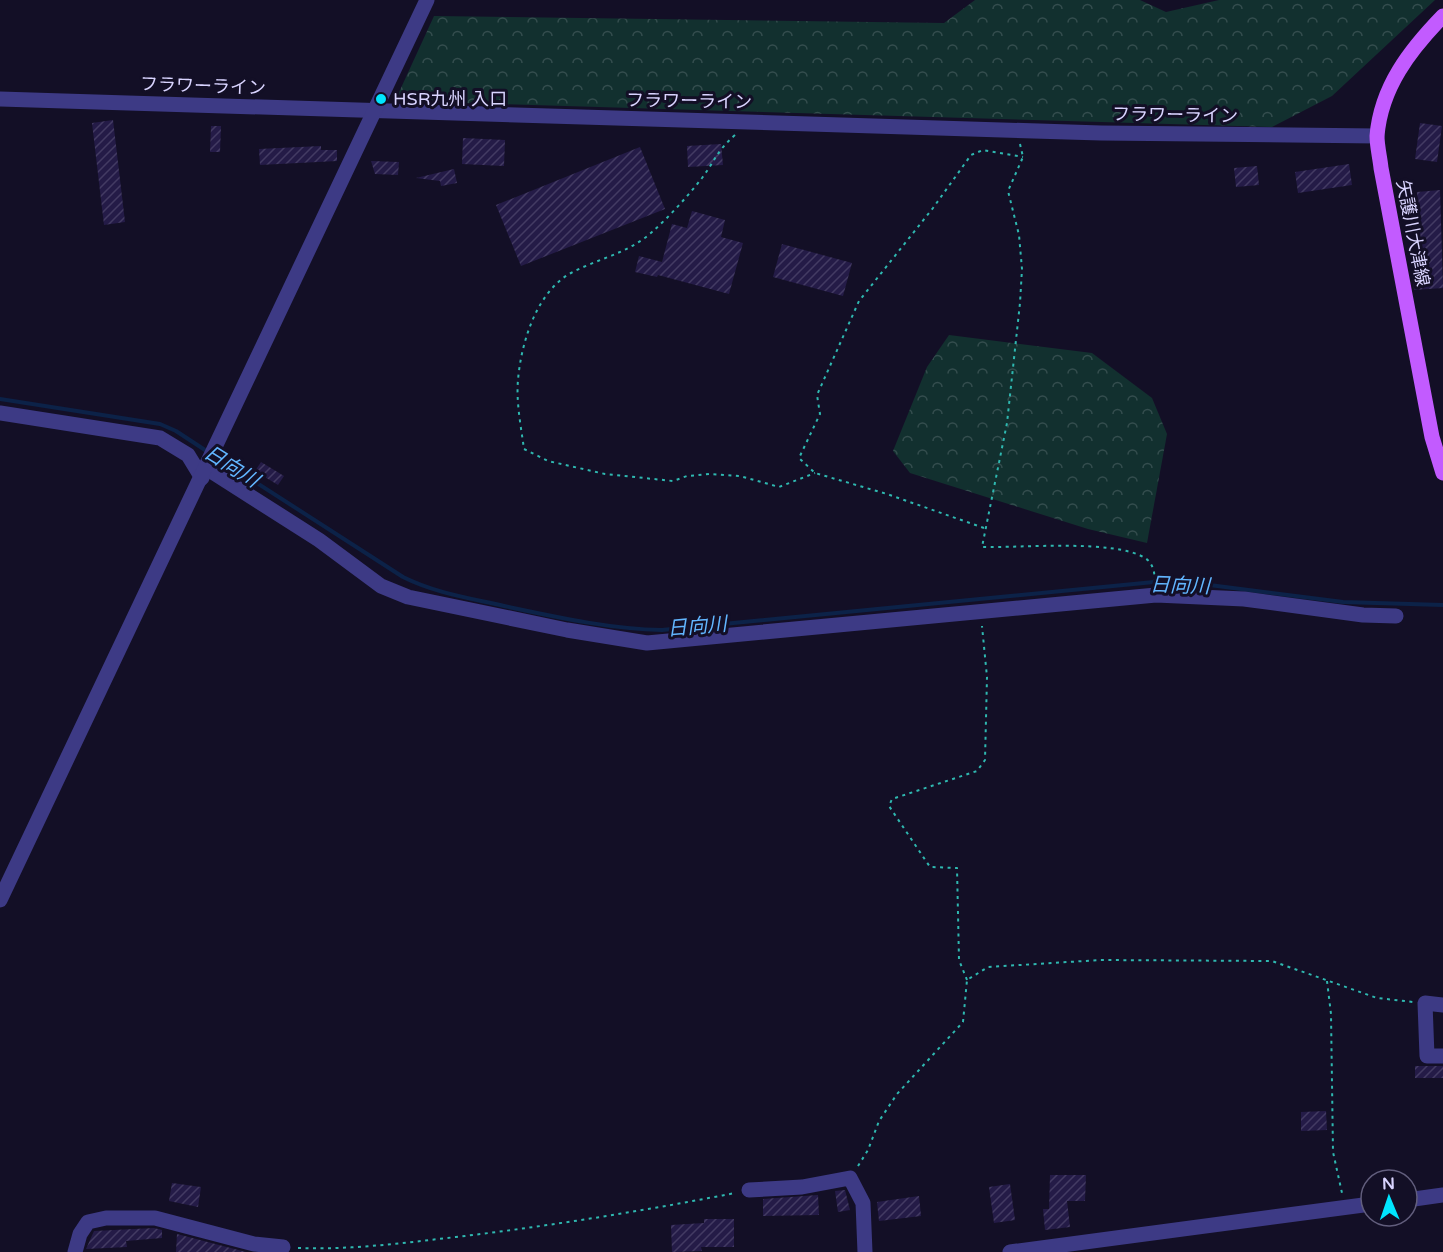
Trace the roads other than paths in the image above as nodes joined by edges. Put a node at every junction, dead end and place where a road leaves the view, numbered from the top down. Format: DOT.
graph roads {
  1 [pos="427,0"];
  2 [pos="1443,16"];
  3 [pos="0,99"];
  4 [pos="374,111"];
  5 [pos="1377,136"];
  6 [pos="0,412"];
  7 [pos="204,473"];
  8 [pos="1443,473"];
  9 [pos="1396,616"];
  10 [pos="0,900"];
  11 [pos="1443,1005"];
  12 [pos="1443,1056"];
  13 [pos="749,1190"];
  14 [pos="1443,1195"];
  15 [pos="1419,1198"];
  16 [pos="1359,1206"];
  17 [pos="283,1247"];
  18 [pos="75,1252"];
  19 [pos="865,1252"];
  20 [pos="1010,1252"];
  1 -- 4 [label="street"];
  2 -- 5 [label="main road, 矢護川大津線"];
  3 -- 4 [label="street, フラワーライン"];
  4 -- 5 [label="street, フラワーライン"];
  4 -- 7 [label="street"];
  5 -- 8 [label="main road, 矢護川大津線"];
  6 -- 7 [label="street"];
  7 -- 9 [label="street"];
  7 -- 10 [label="street"];
  11 -- 12 [label="street"];
  13 -- 19 [label="street"];
  14 -- 15 [label="street"];
  16 -- 20 [label="street"];
  17 -- 18 [label="street"];
}
